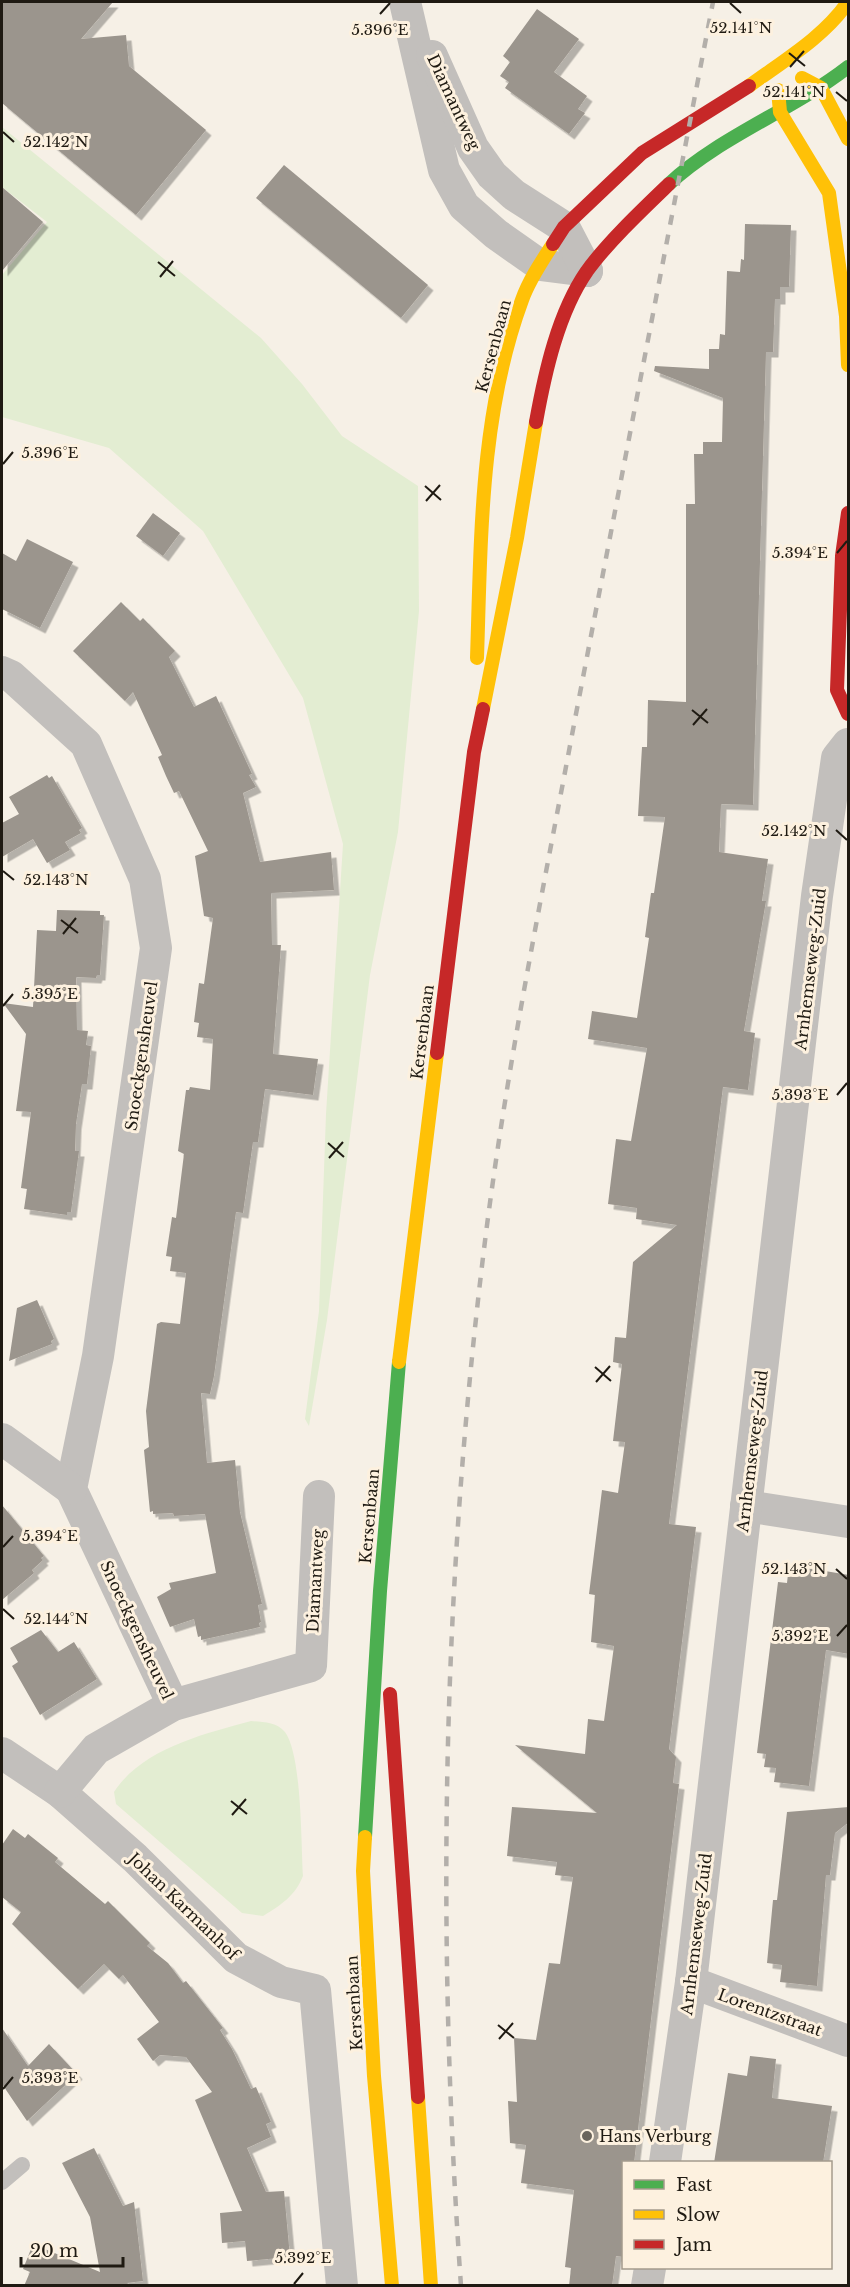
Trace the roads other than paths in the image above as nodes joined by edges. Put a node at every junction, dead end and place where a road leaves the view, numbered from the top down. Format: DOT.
graph roads {
  1 [pos="406,2"];
  2 [pos="849,2"];
  3 [pos="776,65"];
  4 [pos="849,67"];
  5 [pos="821,88"];
  6 [pos="780,112"];
  7 [pos="849,139"];
  8 [pos="564,227"];
  9 [pos="540,265"];
  10 [pos="587,271"];
  11 [pos="849,300"];
  12 [pos="846,316"];
  13 [pos="848,346"];
  14 [pos="849,365"];
  15 [pos="849,513"];
  16 [pos="2,672"];
  17 [pos="849,714"];
  18 [pos="849,744"];
  19 [pos="474,752"];
  20 [pos="2,1438"];
  21 [pos="71,1489"];
  22 [pos="319,1496"];
  23 [pos="746,1506"];
  24 [pos="849,1522"];
  25 [pos="380,1591"];
  26 [pos="173,1705"];
  27 [pos="2,1753"];
  28 [pos="60,1792"];
  29 [pos="690,1982"];
  30 [pos="849,2041"];
  31 [pos="665,2161"];
  32 [pos="22,2165"];
  33 [pos="2,2182"];
  34 [pos="650,2269"];
  35 [pos="342,2286"];
  36 [pos="392,2286"];
  37 [pos="430,2286"];
  38 [pos="647,2286"];
  1 -- 8 [label="street, Diamantweg"];
  1 -- 9 [label="street, Diamantweg"];
  2 -- 3 [label="main road"];
  3 -- 5 [label="main road"];
  3 -- 6 [label="main road"];
  3 -- 8 [label="main road, Kersenbaan"];
  4 -- 5 [label="main road"];
  5 -- 6 [label="main road, Kersenbaan"];
  5 -- 7 [label="main road"];
  6 -- 10 [label="main road, Kersenbaan"];
  6 -- 12 [label="main road"];
  8 -- 9 [label="main road, Kersenbaan"];
  8 -- 10 [label="street"];
  9 -- 10 [label="street, Diamantweg"];
  9 -- 19 [label="main road, Kersenbaan"];
  10 -- 19 [label="main road, Kersenbaan"];
  11 -- 12 [label="main road"];
  12 -- 13 [label="main road"];
  13 -- 14 [label="main road"];
  15 -- 17 [label="main road"];
  16 -- 21 [label="street, Snoeckgensheuvel"];
  18 -- 23 [label="street, Arnhemseweg-Zuid"];
  19 -- 25 [label="main road, Kersenbaan"];
  20 -- 21 [label="street, Snoeckgensheuvel"];
  21 -- 26 [label="street, Snoeckgensheuvel"];
  22 -- 26 [label="street, Diamantweg"];
  23 -- 24 [label="street"];
  23 -- 29 [label="street, Arnhemseweg-Zuid"];
  25 -- 36 [label="main road, Kersenbaan"];
  25 -- 37 [label="main road"];
  26 -- 28 [label="street"];
  27 -- 28 [label="street"];
  28 -- 35 [label="street, Johan Karmanhof"];
  29 -- 30 [label="street, Lorentzstraat"];
  29 -- 31 [label="street, Arnhemseweg-Zuid"];
  32 -- 33 [label="lane"];
  34 -- 38 [label="street"];
}
